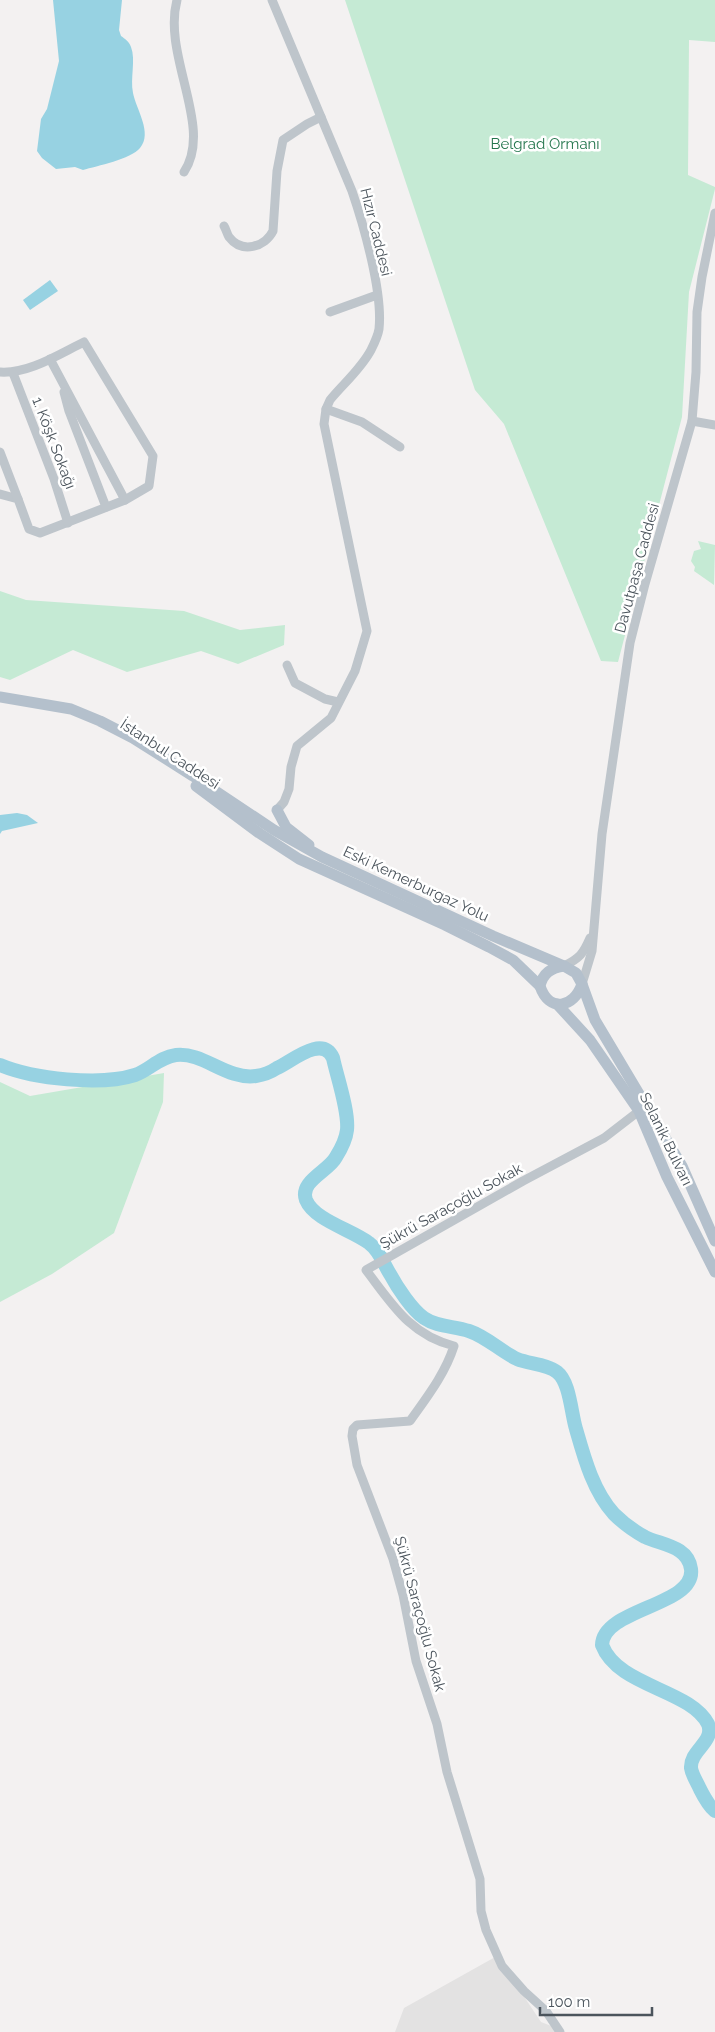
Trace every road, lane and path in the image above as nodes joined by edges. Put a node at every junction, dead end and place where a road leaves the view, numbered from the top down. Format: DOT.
graph roads {
  1 [pos="177,0"];
  2 [pos="272,0"];
  3 [pos="321,117"];
  4 [pos="184,172"];
  5 [pos="715,213"];
  6 [pos="224,226"];
  7 [pos="711,250"];
  8 [pos="377,295"];
  9 [pos="330,312"];
  10 [pos="50,359"];
  11 [pos="0,372"];
  12 [pos="13,373"];
  13 [pos="61,383"];
  14 [pos="326,409"];
  15 [pos="692,421"];
  16 [pos="715,425"];
  17 [pos="400,447"];
  18 [pos="0,452"];
  19 [pos="0,494"];
  20 [pos="18,499"];
  21 [pos="125,500"];
  22 [pos="106,507"];
  23 [pos="68,523"];
  24 [pos="287,665"];
  25 [pos="0,697"];
  26 [pos="0,701"];
  27 [pos="338,702"];
  28 [pos="278,810"];
  29 [pos="259,820"];
  30 [pos="270,827"];
  31 [pos="258,833"];
  32 [pos="322,858"];
  33 [pos="592,933"];
  34 [pos="564,966"];
  35 [pos="582,984"];
  36 [pos="540,986"];
  37 [pos="557,1004"];
  38 [pos="639,1111"];
  39 [pos="715,1241"];
  40 [pos="715,1272"];
  41 [pos="560,2032"];
  1 -- 4 [label="street"];
  2 -- 3 [label="street, Hızır Caddesi"];
  3 -- 6 [label="street"];
  3 -- 8 [label="street, Hızır Caddesi"];
  5 -- 7 [label="street, Davutpaşa Caddesi"];
  7 -- 15 [label="street, Davutpaşa Caddesi"];
  8 -- 9 [label="street"];
  8 -- 14 [label="street, Hızır Caddesi"];
  10 -- 12 [label="street"];
  10 -- 13 [label="street"];
  10 -- 21 [label="street"];
  11 -- 12 [label="street"];
  12 -- 23 [label="street, 1. Köşk Sokağı"];
  13 -- 21 [label="street"];
  13 -- 22 [label="street"];
  14 -- 17 [label="street"];
  14 -- 27 [label="street"];
  15 -- 16 [label="street"];
  15 -- 33 [label="street, Davutpaşa Caddesi"];
  18 -- 20 [label="street"];
  19 -- 20 [label="street"];
  20 -- 23 [label="street"];
  21 -- 22 [label="street"];
  22 -- 23 [label="street"];
  24 -- 27 [label="street"];
  25 -- 29 [label="main road, İstanbul Caddesi"];
  26 -- 31 [label="main road, İstanbul Caddesi"];
  27 -- 28 [label="street"];
  28 -- 29 [label="main road"];
  28 -- 30 [label="main road"];
  28 -- 32 [label="main road"];
  29 -- 30 [label="main road, Eski Kemerburgaz Yolu"];
  29 -- 31 [label="main road"];
  30 -- 31 [label="main road"];
  30 -- 32 [label="main road, Eski Kemerburgaz Yolu"];
  31 -- 36 [label="main road, Eski Kemerburgaz Yolu"];
  32 -- 34 [label="main road, Eski Kemerburgaz Yolu"];
  33 -- 34 [label="street"];
  33 -- 35 [label="street, Davutpaşa Caddesi"];
  34 -- 35 [label="main road"];
  34 -- 36 [label="main road"];
  35 -- 37 [label="main road"];
  35 -- 39 [label="main road, Selanik Bulvarı"];
  36 -- 37 [label="main road"];
  37 -- 38 [label="main road, Selanik Bulvarı"];
  38 -- 40 [label="main road, Selanik Bulvarı"];
  38 -- 41 [label="street, Şükrü Saraçoğlu Sokak"];
}
